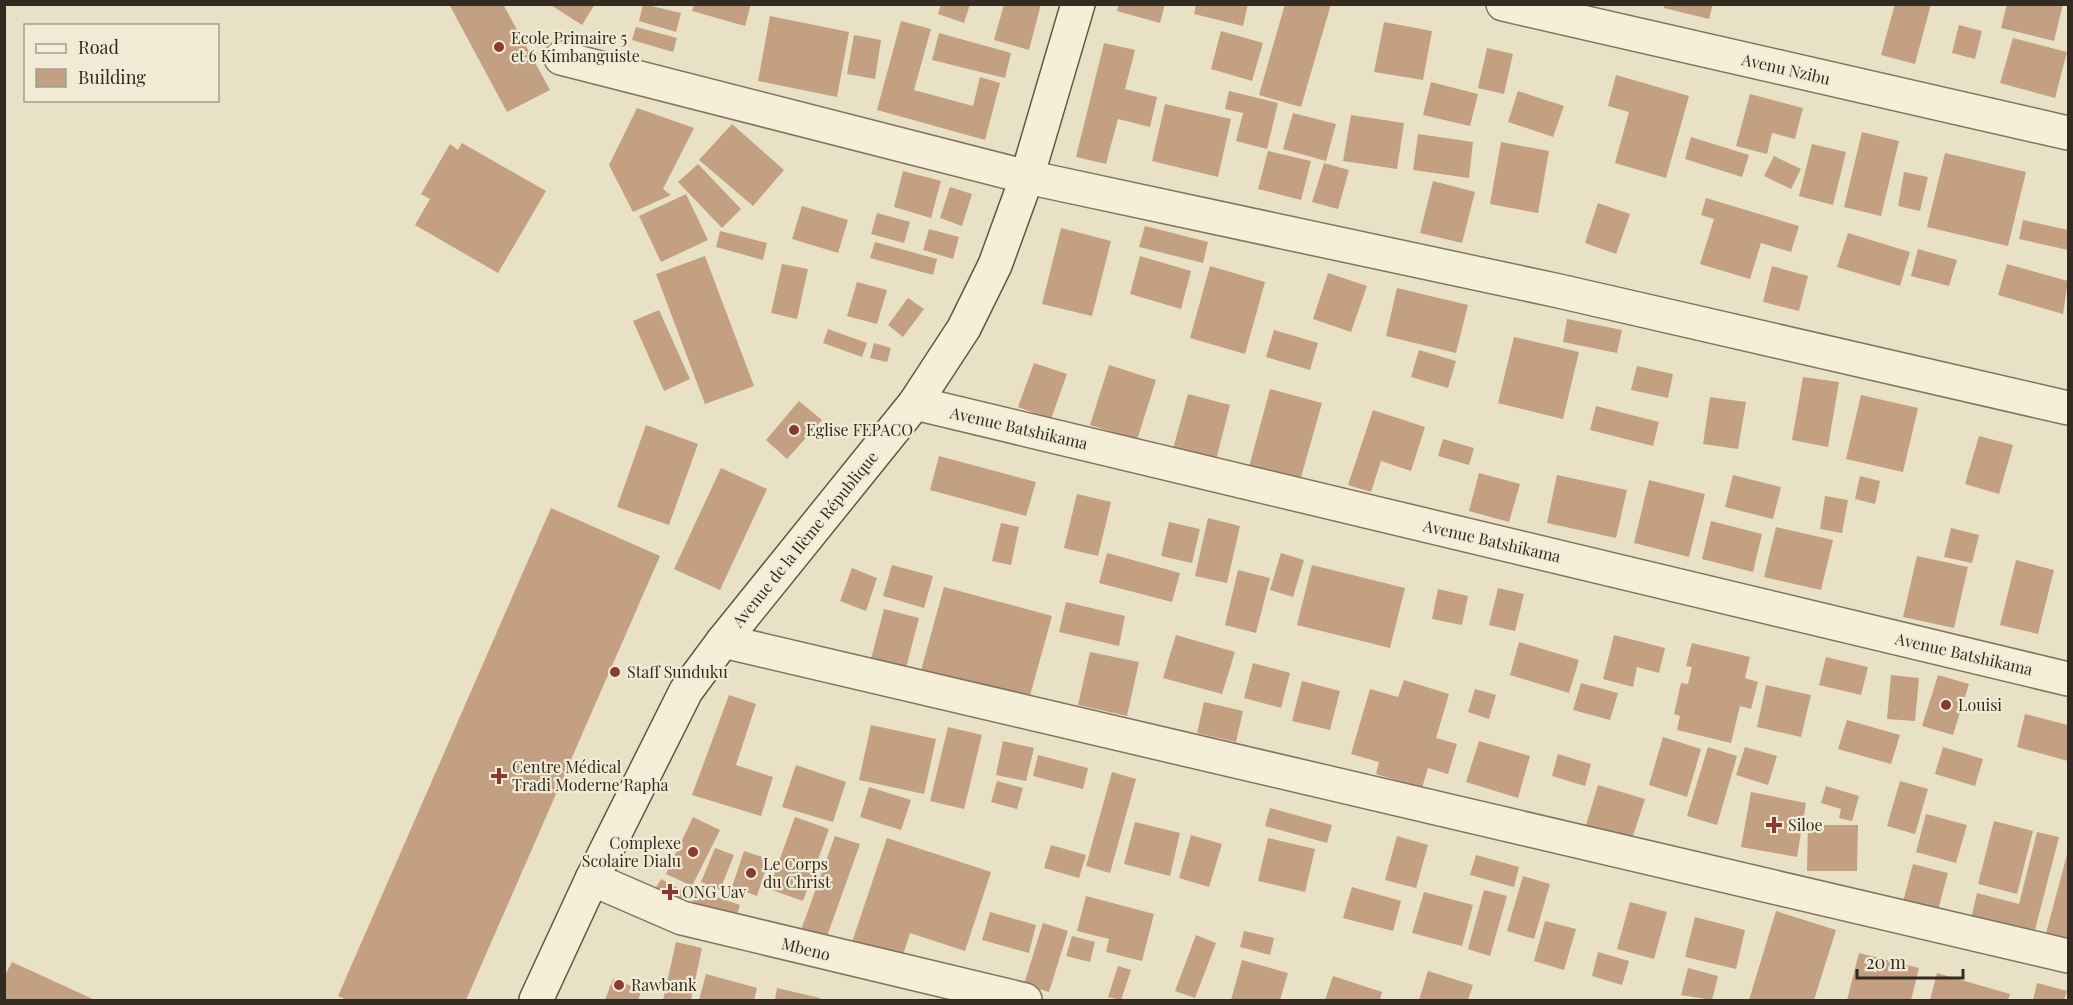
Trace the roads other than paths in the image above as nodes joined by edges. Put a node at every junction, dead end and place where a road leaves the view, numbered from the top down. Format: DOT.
graph roads {
  1 [pos="1078,4"];
  2 [pos="1503,4"];
  3 [pos="561,58"];
  4 [pos="2068,133"];
  5 [pos="1027,177"];
  6 [pos="915,403"];
  7 [pos="2068,408"];
  8 [pos="723,641"];
  9 [pos="2068,679"];
  10 [pos="592,879"];
  11 [pos="2068,956"];
  12 [pos="536,1000"];
  13 [pos="1025,1000"];
  1 -- 5 [label="street, Avenue de la IIème République"];
  2 -- 4 [label="street, Avenu Nzibu"];
  3 -- 5 [label="street"];
  5 -- 6 [label="street, Avenue de la IIème République"];
  5 -- 7 [label="street"];
  6 -- 8 [label="street, Avenue de la IIème République"];
  6 -- 9 [label="street, Avenue Batshikama"];
  8 -- 10 [label="street, Avenue de la IIème République"];
  8 -- 11 [label="street"];
  10 -- 12 [label="street, Avenue de la IIème République"];
  10 -- 13 [label="street, Mbeno"];
}
